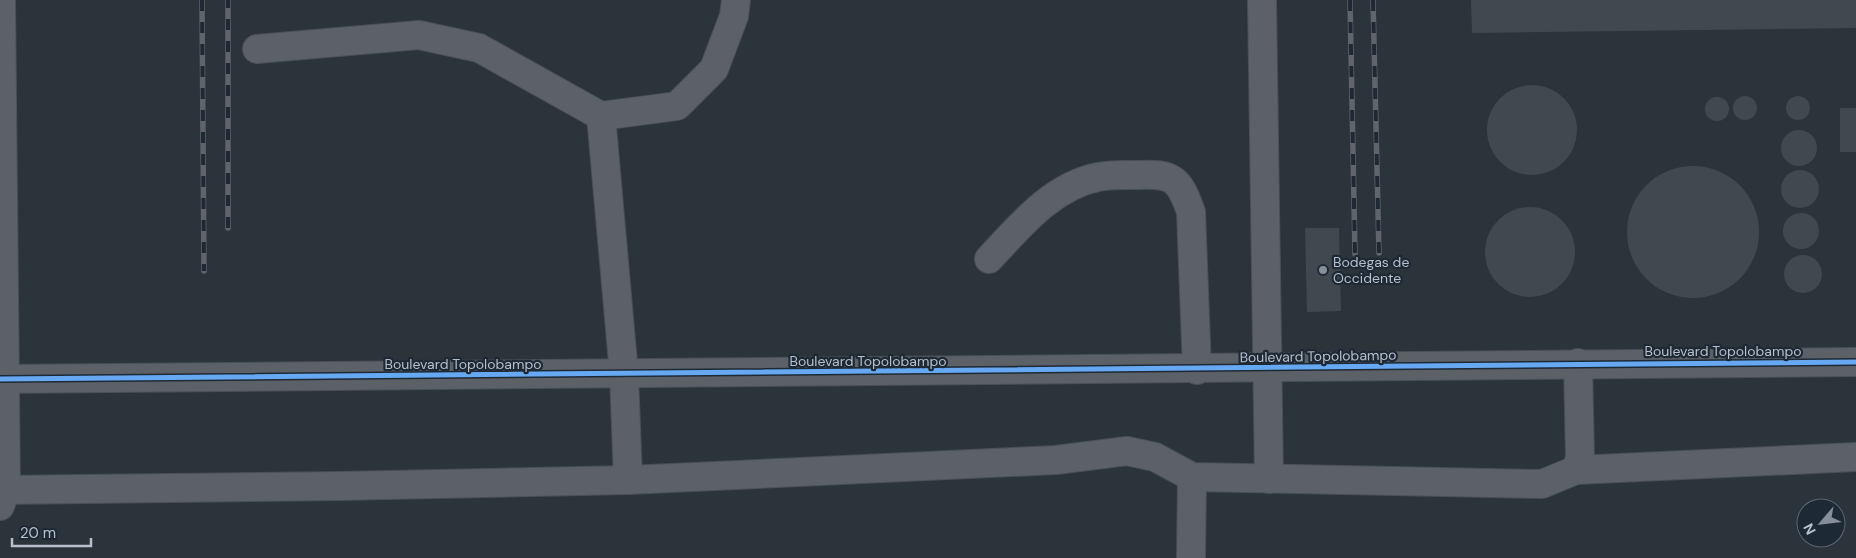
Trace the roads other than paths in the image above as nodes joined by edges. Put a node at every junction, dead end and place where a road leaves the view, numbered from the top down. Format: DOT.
graph roads {
  1 [pos="1,0"];
  2 [pos="736,0"];
  3 [pos="1262,0"];
  4 [pos="257,49"];
  5 [pos="601,116"];
  6 [pos="989,259"];
  7 [pos="1856,362"];
  8 [pos="1578,363"];
  9 [pos="1267,368"];
  10 [pos="1197,370"];
  11 [pos="624,374"];
  12 [pos="2,379"];
  13 [pos="1856,457"];
  14 [pos="1576,470"];
  15 [pos="1192,477"];
  16 [pos="1269,479"];
  17 [pos="628,480"];
  18 [pos="2,495"];
  19 [pos="1191,558"];
  1 -- 12 [label="street"];
  2 -- 5 [label="street"];
  3 -- 9 [label="street"];
  4 -- 5 [label="street"];
  5 -- 11 [label="street"];
  6 -- 10 [label="street"];
  7 -- 8 [label="street, Boulevard Topolobampo"];
  8 -- 9 [label="street, Boulevard Topolobampo"];
  8 -- 14 [label="street"];
  9 -- 10 [label="street, Boulevard Topolobampo"];
  9 -- 16 [label="street"];
  10 -- 11 [label="street, Boulevard Topolobampo"];
  11 -- 12 [label="street, Boulevard Topolobampo"];
  11 -- 17 [label="street"];
  12 -- 18 [label="street"];
  13 -- 14 [label="street"];
  14 -- 16 [label="street"];
  15 -- 16 [label="street"];
  15 -- 17 [label="street"];
  15 -- 19 [label="street"];
  17 -- 18 [label="street"];
}
